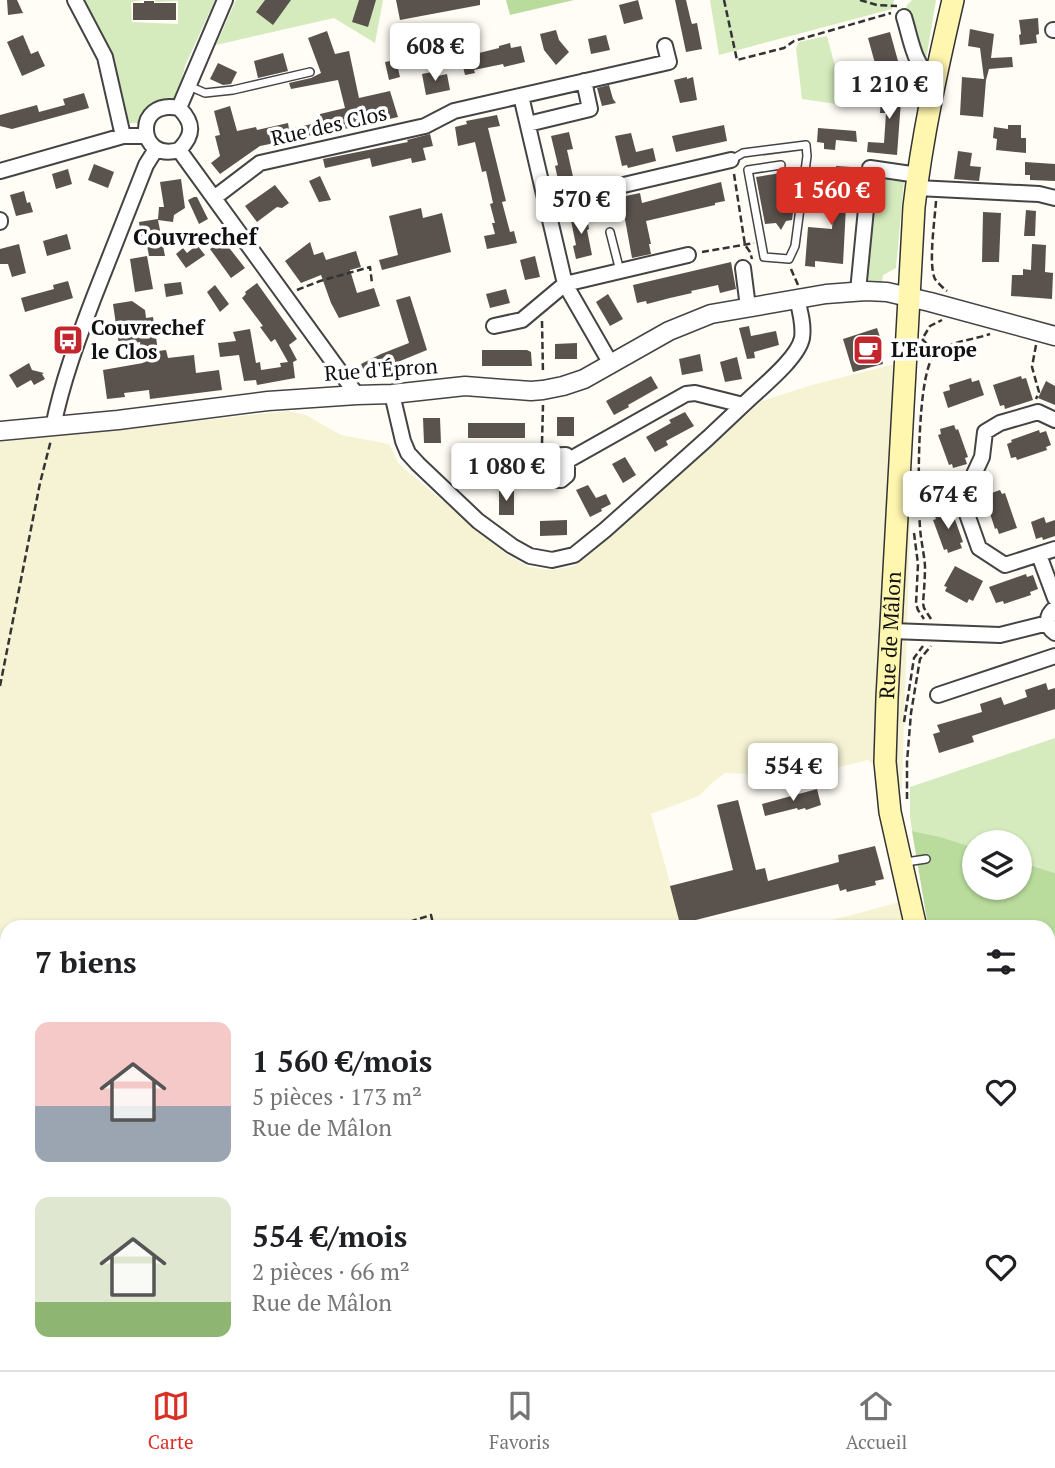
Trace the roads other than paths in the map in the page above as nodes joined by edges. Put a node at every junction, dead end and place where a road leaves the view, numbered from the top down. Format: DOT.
graph roads {
  1 [pos="75,0"];
  2 [pos="225,0"];
  3 [pos="953,0"];
  4 [pos="902,12"];
  5 [pos="665,46"];
  6 [pos="310,72"];
  7 [pos="584,81"];
  8 [pos="934,82"];
  9 [pos="188,86"];
  10 [pos="521,96"];
  11 [pos="179,108"];
  12 [pos="528,124"];
  13 [pos="123,136"];
  14 [pos="146,136"];
  15 [pos="156,149"];
  16 [pos="179,149"];
  17 [pos="732,160"];
  18 [pos="781,165"];
  19 [pos="0,171"];
  20 [pos="917,181"];
  21 [pos="214,198"];
  22 [pos="1055,198"];
  23 [pos="546,204"];
  24 [pos="610,232"];
  25 [pos="688,255"];
  26 [pos="743,268"];
  27 [pos="620,271"];
  28 [pos="565,284"];
  29 [pos="797,290"];
  30 [pos="858,292"];
  31 [pos="909,297"];
  32 [pos="748,307"];
  33 [pos="494,326"];
  34 [pos="1055,336"];
  35 [pos="611,364"];
  36 [pos="392,394"];
  37 [pos="357,395"];
  38 [pos="743,405"];
  39 [pos="1055,420"];
  40 [pos="53,427"];
  41 [pos="0,431"];
  42 [pos="500,464"];
  43 [pos="1055,549"];
  44 [pos="1039,555"];
  45 [pos="1055,598"];
  46 [pos="1055,608"];
  47 [pos="1051,628"];
  48 [pos="892,631"];
  49 [pos="1055,656"];
  50 [pos="938,695"];
  51 [pos="926,859"];
  52 [pos="901,863"];
  53 [pos="914,920"];
  1 -- 13 [label="street"];
  2 -- 9 [label="street"];
  3 -- 8 [label="main road, Rue de Mâlon"];
  4 -- 8 [label="street"];
  5 -- 7 [label="street, Rue des Clos"];
  6 -- 9 [label="lane"];
  7 -- 10 [label="street, Rue des Clos"];
  7 -- 12 [label="street"];
  8 -- 20 [label="main road, Rue de Mâlon"];
  9 -- 11 [label="street"];
  10 -- 12 [label="street"];
  10 -- 21 [label="street, Rue des Clos"];
  11 -- 14 [label="street"];
  11 -- 16 [label="street"];
  12 -- 23 [label="street"];
  13 -- 14 [label="street"];
  13 -- 19 [label="street"];
  14 -- 15 [label="street"];
  15 -- 16 [label="street"];
  15 -- 40 [label="street"];
  16 -- 21 [label="street"];
  17 -- 18 [label="lane"];
  17 -- 23 [label="street"];
  20 -- 22 [label="street"];
  20 -- 30 [label="street"];
  20 -- 31 [label="main road, Rue de Mâlon"];
  21 -- 37 [label="street"];
  23 -- 28 [label="street"];
  24 -- 27 [label="lane"];
  25 -- 27 [label="street"];
  26 -- 32 [label="street"];
  27 -- 28 [label="street"];
  28 -- 33 [label="street"];
  28 -- 35 [label="street"];
  29 -- 30 [label="street, Rue d'Épron"];
  29 -- 32 [label="street, Rue d'Épron"];
  29 -- 38 [label="street"];
  30 -- 31 [label="street, Rue d'Épron"];
  31 -- 34 [label="street, Rue d'Épron"];
  31 -- 48 [label="main road, Rue de Mâlon"];
  32 -- 35 [label="street, Rue d'Épron"];
  35 -- 36 [label="street, Rue d'Épron"];
  36 -- 37 [label="street, Rue d'Épron"];
  36 -- 38 [label="street"];
  37 -- 40 [label="street, Rue d'Épron"];
  38 -- 42 [label="street"];
  39 -- 44 [label="street"];
  40 -- 41 [label="street, Rue d'Épron"];
  43 -- 44 [label="street"];
  44 -- 45 [label="street"];
  46 -- 47 [label="street"];
  47 -- 48 [label="street"];
  48 -- 52 [label="main road, Rue de Mâlon"];
  49 -- 50 [label="street"];
  51 -- 52 [label="lane"];
  52 -- 53 [label="main road, Rue de Mâlon"];
}
